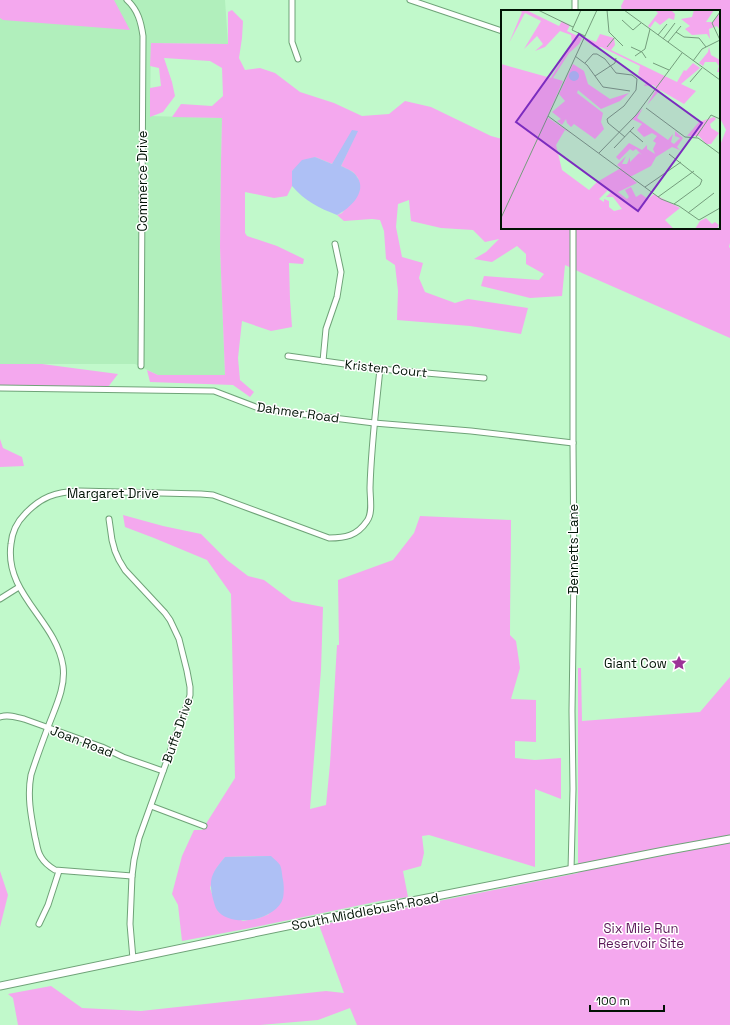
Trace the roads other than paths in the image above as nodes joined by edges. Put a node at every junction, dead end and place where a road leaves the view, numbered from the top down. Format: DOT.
graph roads {
  1 [pos="128,0"];
  2 [pos="292,0"];
  3 [pos="410,0"];
  4 [pos="576,0"];
  5 [pos="575,10"];
  6 [pos="501,31"];
  7 [pos="298,59"];
  8 [pos="574,229"];
  9 [pos="335,244"];
  10 [pos="288,356"];
  11 [pos="323,361"];
  12 [pos="141,366"];
  13 [pos="380,369"];
  14 [pos="484,378"];
  15 [pos="0,388"];
  16 [pos="374,423"];
  17 [pos="573,444"];
  18 [pos="110,519"];
  19 [pos="19,587"];
  20 [pos="0,599"];
  21 [pos="0,717"];
  22 [pos="48,727"];
  23 [pos="163,771"];
  24 [pos="151,806"];
  25 [pos="204,826"];
  26 [pos="730,839"];
  27 [pos="571,870"];
  28 [pos="59,871"];
  29 [pos="132,876"];
  30 [pos="38,924"];
  31 [pos="133,959"];
  32 [pos="0,986"];
  1 -- 12 [label="street, Commerce Drive"];
  2 -- 7 [label="street"];
  3 -- 6 [label="street"];
  4 -- 5 [label="street"];
  8 -- 17 [label="street, Bennetts Lane"];
  9 -- 11 [label="street"];
  10 -- 11 [label="street, Kristen Court"];
  11 -- 13 [label="street, Kristen Court"];
  13 -- 14 [label="street, Kristen Court"];
  13 -- 16 [label="street, Margaret Drive"];
  15 -- 16 [label="street, Dahmer Road"];
  16 -- 17 [label="street, Dahmer Road"];
  16 -- 19 [label="street, Margaret Drive"];
  17 -- 27 [label="street, Bennetts Lane"];
  18 -- 23 [label="street, Buffa Drive"];
  19 -- 20 [label="street"];
  19 -- 22 [label="street, Margaret Drive"];
  21 -- 22 [label="street, Joan Road"];
  22 -- 23 [label="street, Joan Road"];
  22 -- 28 [label="street, Margaret Drive"];
  23 -- 24 [label="street, Buffa Drive"];
  24 -- 25 [label="street"];
  24 -- 29 [label="street, Buffa Drive"];
  26 -- 27 [label="street, South Middlebush Road"];
  27 -- 31 [label="street, South Middlebush Road"];
  28 -- 29 [label="street"];
  28 -- 30 [label="street"];
  29 -- 31 [label="street, Buffa Drive"];
  31 -- 32 [label="street, South Middlebush Road"];
}
